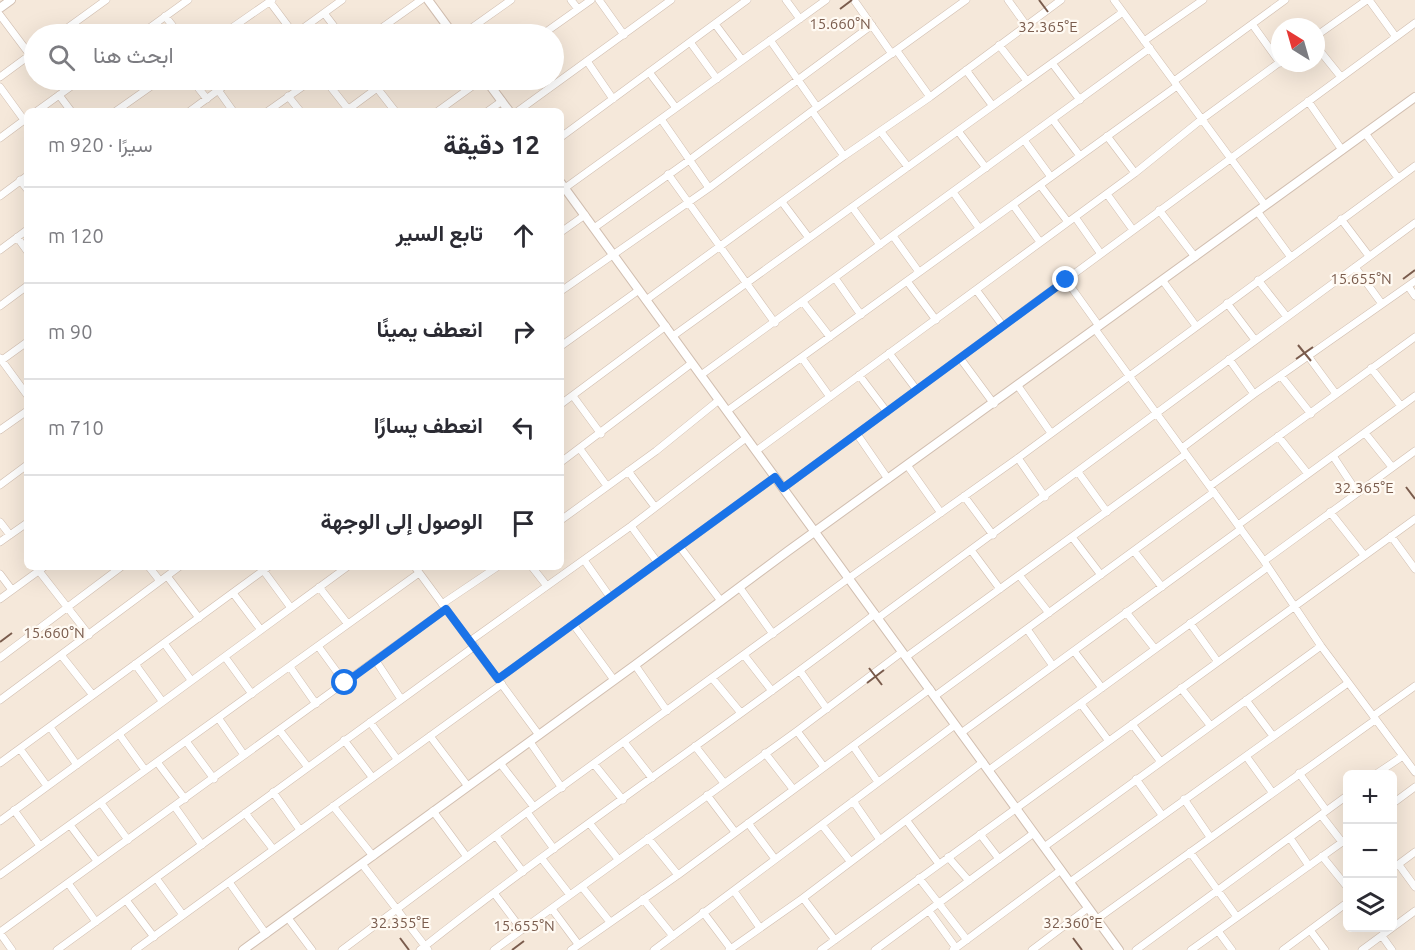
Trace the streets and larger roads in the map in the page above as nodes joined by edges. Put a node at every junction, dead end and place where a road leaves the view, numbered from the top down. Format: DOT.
graph roads {
  1 [pos="106,0"];
  2 [pos="188,0"];
  3 [pos="342,0"];
  4 [pos="511,0"];
  5 [pos="571,0"];
  6 [pos="591,0"];
  7 [pos="599,0"];
  8 [pos="671,0"];
  9 [pos="747,0"];
  10 [pos="786,0"];
  11 [pos="826,0"];
  12 [pos="854,0"];
  13 [pos="966,0"];
  14 [pos="1008,0"];
  15 [pos="1061,0"];
  16 [pos="1125,0"];
  17 [pos="1203,0"];
  18 [pos="1368,0"];
  19 [pos="271,1"];
  20 [pos="428,1"];
  21 [pos="1280,1"];
  22 [pos="737,3"];
  23 [pos="1118,6"];
  24 [pos="578,9"];
  25 [pos="324,13"];
  26 [pos="0,15"];
  27 [pos="165,16"];
  28 [pos="800,19"];
  29 [pos="1415,23"];
  30 [pos="75,24"];
  31 [pos="154,24"];
  32 [pos="171,24"];
  33 [pos="238,24"];
  34 [pos="288,24"];
  35 [pos="309,24"];
  36 [pos="332,24"];
  37 [pos="390,24"];
  38 [pos="445,24"];
  39 [pos="477,24"];
  40 [pos="557,24"];
  41 [pos="715,24"];
  42 [pos="1252,24"];
  43 [pos="872,25"];
  44 [pos="1026,25"];
  45 [pos="1325,30"];
  46 [pos="624,34"];
  47 [pos="1396,37"];
  48 [pos="770,40"];
  49 [pos="1144,41"];
  50 [pos="690,42"];
  51 [pos="24,44"];
  52 [pos="999,45"];
  53 [pos="1150,48"];
  54 [pos="1271,50"];
  55 [pos="895,53"];
  56 [pos="1325,57"];
  57 [pos="24,59"];
  58 [pos="742,60"];
  59 [pos="587,61"];
  60 [pos="1052,63"];
  61 [pos="1271,69"];
  62 [pos="966,70"];
  63 [pos="649,72"];
  64 [pos="0,77"];
  65 [pos="1341,77"];
  66 [pos="564,78"];
  67 [pos="717,78"];
  68 [pos="796,81"];
  69 [pos="1027,81"];
  70 [pos="1176,83"];
  71 [pos="0,87"];
  72 [pos="66,90"];
  73 [pos="146,90"];
  74 [pos="200,90"];
  75 [pos="218,90"];
  76 [pos="297,90"];
  77 [pos="332,90"];
  78 [pos="374,90"];
  79 [pos="379,90"];
  80 [pos="469,90"];
  81 [pos="493,90"];
  82 [pos="547,90"];
  83 [pos="59,95"];
  84 [pos="288,96"];
  85 [pos="930,97"];
  86 [pos="1415,97"];
  87 [pos="207,99"];
  88 [pos="613,99"];
  89 [pos="1080,100"];
  90 [pos="502,101"];
  91 [pos="1308,101"];
  92 [pos="992,105"];
  93 [pos="41,108"];
  94 [pos="69,108"];
  95 [pos="122,108"];
  96 [pos="194,108"];
  97 [pos="231,108"];
  98 [pos="272,108"];
  99 [pos="298,108"];
  100 [pos="346,108"];
  101 [pos="350,108"];
  102 [pos="393,108"];
  103 [pos="442,108"];
  104 [pos="492,108"];
  105 [pos="507,108"];
  106 [pos="522,108"];
  107 [pos="675,108"];
  108 [pos="814,109"];
  109 [pos="24,117"];
  110 [pos="661,119"];
  111 [pos="1202,119"];
  112 [pos="24,120"];
  113 [pos="1053,120"];
  114 [pos="958,131"];
  115 [pos="881,132"];
  116 [pos="1365,133"];
  117 [pos="564,135"];
  118 [pos="1107,136"];
  119 [pos="0,138"];
  120 [pos="1024,140"];
  121 [pos="1342,150"];
  122 [pos="844,156"];
  123 [pos="1080,156"];
  124 [pos="1231,158"];
  125 [pos="688,161"];
  126 [pos="1415,166"];
  127 [pos="908,167"];
  128 [pos="986,168"];
  129 [pos="1135,173"];
  130 [pos="668,174"];
  131 [pos="1051,177"];
  132 [pos="24,178"];
  133 [pos="1398,178"];
  134 [pos="564,184"];
  135 [pos="1040,185"];
  136 [pos="564,186"];
  137 [pos="709,188"];
  138 [pos="953,192"];
  139 [pos="1107,194"];
  140 [pos="0,196"];
  141 [pos="782,202"];
  142 [pos="688,203"];
  143 [pos="1013,205"];
  144 [pos="1265,205"];
  145 [pos="852,207"];
  146 [pos="1159,210"];
  147 [pos="1257,211"];
  148 [pos="585,215"];
  149 [pos="1341,219"];
  150 [pos="1071,220"];
  151 [pos="1415,223"];
  152 [pos="594,228"];
  153 [pos="979,228"];
  154 [pos="564,230"];
  155 [pos="1133,230"];
  156 [pos="24,232"];
  157 [pos="893,236"];
  158 [pos="17,237"];
  159 [pos="809,238"];
  160 [pos="1040,242"];
  161 [pos="880,245"];
  162 [pos="24,247"];
  163 [pos="720,248"];
  164 [pos="0,250"];
  165 [pos="1101,254"];
  166 [pos="614,255"];
  167 [pos="1290,256"];
  168 [pos="1369,256"];
  169 [pos="1195,257"];
  170 [pos="1355,267"];
  171 [pos="919,272"];
  172 [pos="835,278"];
  173 [pos="1066,280"];
  174 [pos="1258,280"];
  175 [pos="907,281"];
  176 [pos="1163,281"];
  177 [pos="1415,281"];
  178 [pos="746,284"];
  179 [pos="1408,286"];
  180 [pos="24,288"];
  181 [pos="564,289"];
  182 [pos="639,290"];
  183 [pos="977,291"];
  184 [pos="1415,296"];
  185 [pos="646,300"];
  186 [pos="802,302"];
  187 [pos="1227,303"];
  188 [pos="1382,304"];
  189 [pos="0,306"];
  190 [pos="861,315"];
  191 [pos="1287,317"];
  192 [pos="936,320"];
  193 [pos="775,323"];
  194 [pos="666,326"];
  195 [pos="1003,326"];
  196 [pos="1196,326"];
  197 [pos="1097,328"];
  198 [pos="673,336"];
  199 [pos="830,337"];
  200 [pos="1415,337"];
  201 [pos="1255,340"];
  202 [pos="24,344"];
  203 [pos="564,344"];
  204 [pos="889,353"];
  205 [pos="1308,356"];
  206 [pos="802,358"];
  207 [pos="960,358"];
  208 [pos="1,359"];
  209 [pos="1229,359"];
  210 [pos="693,363"];
  211 [pos="1371,368"];
  212 [pos="3,369"];
  213 [pos="701,375"];
  214 [pos="859,375"];
  215 [pos="1129,375"];
  216 [pos="1281,376"];
  217 [pos="1018,386"];
  218 [pos="916,390"];
  219 [pos="24,392"];
  220 [pos="1254,394"];
  221 [pos="1336,394"];
  222 [pos="573,396"];
  223 [pos="1415,396"];
  224 [pos="830,397"];
  225 [pos="719,400"];
  226 [pos="564,402"];
  227 [pos="994,404"];
  228 [pos="1401,406"];
  229 [pos="727,411"];
  230 [pos="887,412"];
  231 [pos="24,413"];
  232 [pos="1157,414"];
  233 [pos="1311,414"];
  234 [pos="0,430"];
  235 [pos="1051,433"];
  236 [pos="1365,433"];
  237 [pos="601,434"];
  238 [pos="857,434"];
  239 [pos="1278,436"];
  240 [pos="746,438"];
  241 [pos="1182,447"];
  242 [pos="580,449"];
  243 [pos="756,451"];
  244 [pos="1415,451"];
  245 [pos="1186,454"];
  246 [pos="1333,456"];
  247 [pos="1018,458"];
  248 [pos="564,460"];
  249 [pos="907,465"];
  250 [pos="24,467"];
  251 [pos="1392,467"];
  252 [pos="628,471"];
  253 [pos="1078,472"];
  254 [pos="1308,474"];
  255 [pos="775,477"];
  256 [pos="888,479"];
  257 [pos="0,485"];
  258 [pos="607,486"];
  259 [pos="783,488"];
  260 [pos="1212,489"];
  261 [pos="1358,492"];
  262 [pos="964,496"];
  263 [pos="1045,497"];
  264 [pos="655,507"];
  265 [pos="1107,512"];
  266 [pos="1330,512"];
  267 [pos="941,513"];
  268 [pos="564,518"];
  269 [pos="1415,519"];
  270 [pos="0,522"];
  271 [pos="24,525"];
  272 [pos="631,526"];
  273 [pos="1240,527"];
  274 [pos="815,532"];
  275 [pos="10,535"];
  276 [pos="993,535"];
  277 [pos="1391,536"];
  278 [pos="1072,537"];
  279 [pos="0,542"];
  280 [pos="680,547"];
  281 [pos="971,550"];
  282 [pos="1134,551"];
  283 [pos="1364,555"];
  284 [pos="584,560"];
  285 [pos="658,563"];
  286 [pos="1266,564"];
  287 [pos="1415,569"];
  288 [pos="41,570"];
  289 [pos="43,570"];
  290 [pos="117,570"];
  291 [pos="151,570"];
  292 [pos="175,570"];
  293 [pos="265,570"];
  294 [pos="267,570"];
  295 [pos="343,570"];
  296 [pos="416,570"];
  297 [pos="418,570"];
  298 [pos="493,570"];
  299 [pos="534,570"];
  300 [pos="0,574"];
  301 [pos="1019,575"];
  302 [pos="1101,575"];
  303 [pos="167,576"];
  304 [pos="849,578"];
  305 [pos="160,581"];
  306 [pos="547,586"];
  307 [pos="319,587"];
  308 [pos="1162,587"];
  309 [pos="740,588"];
  310 [pos="1000,589"];
  311 [pos="12,590"];
  312 [pos="233,593"];
  313 [pos="610,597"];
  314 [pos="0,599"];
  315 [pos="721,601"];
  316 [pos="66,607"];
  317 [pos="444,607"];
  318 [pos="1294,607"];
  319 [pos="291,608"];
  320 [pos="1126,612"];
  321 [pos="1049,613"];
  322 [pos="876,616"];
  323 [pos="199,618"];
  324 [pos="347,623"];
  325 [pos="1190,623"];
  326 [pos="573,624"];
  327 [pos="1027,629"];
  328 [pos="261,630"];
  329 [pos="773,634"];
  330 [pos="89,635"];
  331 [pos="164,643"];
  332 [pos="472,644"];
  333 [pos="318,646"];
  334 [pos="1321,646"];
  335 [pos="1155,649"];
  336 [pos="1074,651"];
  337 [pos="904,654"];
  338 [pos="61,655"];
  339 [pos="744,655"];
  340 [pos="225,657"];
  341 [pos="0,658"];
  342 [pos="376,661"];
  343 [pos="1218,662"];
  344 [pos="135,664"];
  345 [pos="635,665"];
  346 [pos="1053,666"];
  347 [pos="290,667"];
  348 [pos="800,671"];
  349 [pos="712,678"];
  350 [pos="191,680"];
  351 [pos="614,680"];
  352 [pos="500,681"];
  353 [pos="345,683"];
  354 [pos="1348,683"];
  355 [pos="1415,686"];
  356 [pos="1102,688"];
  357 [pos="1181,688"];
  358 [pos="0,689"];
  359 [pos="772,691"];
  360 [pos="932,693"];
  361 [pos="92,694"];
  362 [pos="252,694"];
  363 [pos="3,698"];
  364 [pos="401,699"];
  365 [pos="1246,700"];
  366 [pos="162,701"];
  367 [pos="316,704"];
  368 [pos="1081,704"];
  369 [pos="827,709"];
  370 [pos="667,711"];
  371 [pos="741,713"];
  372 [pos="219,718"];
  373 [pos="1374,718"];
  374 [pos="370,722"];
  375 [pos="1132,724"];
  376 [pos="955,725"];
  377 [pos="1210,725"];
  378 [pos="50,727"];
  379 [pos="280,731"];
  380 [pos="797,731"];
  381 [pos="961,733"];
  382 [pos="119,734"];
  383 [pos="539,735"];
  384 [pos="430,736"];
  385 [pos="1273,736"];
  386 [pos="344,740"];
  387 [pos="186,741"];
  388 [pos="1108,741"];
  389 [pos="530,742"];
  390 [pos="624,742"];
  391 [pos="853,746"];
  392 [pos="695,747"];
  393 [pos="20,749"];
  394 [pos="765,753"];
  395 [pos="244,755"];
  396 [pos="1246,756"];
  397 [pos="1403,756"];
  398 [pos="397,759"];
  399 [pos="157,762"];
  400 [pos="1161,762"];
  401 [pos="0,763"];
  402 [pos="500,763"];
  403 [pos="594,764"];
  404 [pos="76,765"];
  405 [pos="307,766"];
  406 [pos="824,766"];
  407 [pos="986,766"];
  408 [pos="145,770"];
  409 [pos="1382,770"];
  410 [pos="1415,772"];
  411 [pos="1299,773"];
  412 [pos="372,777"];
  413 [pos="652,778"];
  414 [pos="214,779"];
  415 [pos="1136,779"];
  416 [pos="878,782"];
  417 [pos="724,783"];
  418 [pos="467,785"];
  419 [pos="47,786"];
  420 [pos="1415,787"];
  421 [pos="562,788"];
  422 [pos="793,789"];
  423 [pos="273,792"];
  424 [pos="1272,792"];
  425 [pos="708,795"];
  426 [pos="1343,798"];
  427 [pos="185,799"];
  428 [pos="1184,799"];
  429 [pos="622,800"];
  430 [pos="1397,800"];
  431 [pos="853,801"];
  432 [pos="101,803"];
  433 [pos="333,806"];
  434 [pos="175,807"];
  435 [pos="534,807"];
  436 [pos="1015,807"];
  437 [pos="14,810"];
  438 [pos="433,811"];
  439 [pos="527,812"];
  440 [pos="245,813"];
  441 [pos="1324,813"];
  442 [pos="1162,815"];
  443 [pos="0,821"];
  444 [pos="907,821"];
  445 [pos="748,823"];
  446 [pos="590,824"];
  447 [pos="70,825"];
  448 [pos="822,825"];
  449 [pos="300,830"];
  450 [pos="735,832"];
  451 [pos="1034,833"];
  452 [pos="980,834"];
  453 [pos="496,836"];
  454 [pos="1210,837"];
  455 [pos="1290,837"];
  456 [pos="1343,837"];
  457 [pos="648,838"];
  458 [pos="128,840"];
  459 [pos="880,840"];
  460 [pos="1343,841"];
  461 [pos="202,845"];
  462 [pos="40,846"];
  463 [pos="1044,847"];
  464 [pos="273,849"];
  465 [pos="554,849"];
  466 [pos="1190,852"];
  467 [pos="1415,852"];
  468 [pos="373,856"];
  469 [pos="1322,856"];
  470 [pos="467,857"];
  471 [pos="948,857"];
  472 [pos="542,859"];
  473 [pos="775,859"];
  474 [pos="999,859"];
  475 [pos="618,860"];
  476 [pos="97,861"];
  477 [pos="850,861"];
  478 [pos="362,864"];
  479 [pos="939,864"];
  480 [pos="1310,866"];
  481 [pos="1397,866"];
  482 [pos="1397,868"];
  483 [pos="1061,870"];
  484 [pos="523,872"];
  485 [pos="678,875"];
  486 [pos="0,876"];
  487 [pos="156,878"];
  488 [pos="919,878"];
  489 [pos="969,881"];
  490 [pos="230,882"];
  491 [pos="1070,882"];
  492 [pos="68,883"];
  493 [pos="1343,883"];
  494 [pos="582,887"];
  495 [pos="1415,887"];
  496 [pos="1218,890"];
  497 [pos="734,891"];
  498 [pos="494,893"];
  499 [pos="570,895"];
  500 [pos="803,898"];
  501 [pos="643,899"];
  502 [pos="126,900"];
  503 [pos="939,904"];
  504 [pos="1343,905"];
  505 [pos="398,908"];
  506 [pos="1088,908"];
  507 [pos="552,909"];
  508 [pos="928,911"];
  509 [pos="1415,911"];
  510 [pos="703,912"];
  511 [pos="183,915"];
  512 [pos="1237,917"];
  513 [pos="288,918"];
  514 [pos="1097,919"];
  515 [pos="96,922"];
  516 [pos="610,922"];
  517 [pos="760,928"];
  518 [pos="522,930"];
  519 [pos="1310,930"];
  520 [pos="1218,931"];
  521 [pos="0,933"];
  522 [pos="266,934"];
  523 [pos="673,936"];
  524 [pos="1382,936"];
  525 [pos="154,937"];
  526 [pos="835,940"];
  527 [pos="967,940"];
  528 [pos="578,944"];
  529 [pos="1114,948"];
  530 [pos="424,949"];
  531 [pos="730,949"];
  532 [pos="955,949"];
  533 [pos="12,950"];
  534 [pos="57,950"];
  535 [pos="135,950"];
  536 [pos="243,950"];
  537 [pos="312,950"];
  538 [pos="342,950"];
  539 [pos="494,950"];
  540 [pos="571,950"];
  541 [pos="654,950"];
  542 [pos="821,950"];
  543 [pos="875,950"];
  544 [pos="1032,950"];
  545 [pos="1136,950"];
  546 [pos="1191,950"];
  547 [pos="1232,950"];
  548 [pos="1283,950"];
  549 [pos="1325,950"];
  550 [pos="1362,950"];
  551 [pos="1392,950"];
  1 -- 30 [label="street"];
  2 -- 27 [label="street"];
  3 -- 25 [label="street"];
  4 -- 39 [label="street"];
  5 -- 24 [label="street"];
  6 -- 24 [label="street"];
  7 -- 46 [label="street"];
  8 -- 46 [label="street"];
  9 -- 22 [label="street"];
  10 -- 28 [label="street"];
  11 -- 28 [label="street"];
  12 -- 43 [label="street"];
  13 -- 55 [label="street"];
  14 -- 44 [label="street"];
  15 -- 44 [label="street"];
  16 -- 23 [label="street"];
  17 -- 49 [label="street"];
  18 -- 45 [label="street"];
  18 -- 47 [label="street"];
  19 -- 33 [label="street"];
  19 -- 34 [label="street"];
  20 -- 37 [label="street"];
  20 -- 38 [label="street"];
  21 -- 42 [label="street"];
  22 -- 41 [label="street"];
  23 -- 49 [label="street"];
  23 -- 60 [label="street"];
  24 -- 40 [label="street"];
  25 -- 35 [label="street"];
  25 -- 36 [label="street"];
  26 -- 51 [label="street"];
  27 -- 31 [label="street"];
  27 -- 32 [label="street"];
  28 -- 48 [label="street"];
  29 -- 47 [label="street"];
  41 -- 50 [label="street"];
  41 -- 58 [label="street"];
  42 -- 54 [label="street"];
  42 -- 70 [label="street"];
  43 -- 55 [label="street"];
  43 -- 68 [label="street"];
  44 -- 52 [label="street"];
  46 -- 59 [label="street"];
  47 -- 65 [label="street"];
  48 -- 58 [label="street"];
  48 -- 68 [label="street"];
  49 -- 53 [label="street"];
  50 -- 63 [label="street"];
  50 -- 67 [label="street"];
  52 -- 62 [label="street"];
  52 -- 69 [label="street"];
  53 -- 70 [label="street"];
  53 -- 89 [label="street"];
  55 -- 85 [label="street"];
  55 -- 108 [label="street"];
  56 -- 65 [label="street"];
  57 -- 64 [label="street"];
  58 -- 67 [label="street"];
  59 -- 66 [label="street"];
  59 -- 88 [label="street"];
  60 -- 69 [label="street"];
  60 -- 89 [label="street"];
  61 -- 111 [label="street"];
  62 -- 85 [label="street"];
  62 -- 92 [label="street"];
  63 -- 88 [label="street"];
  63 -- 107 [label="street"];
  65 -- 91 [label="street"];
  67 -- 107 [label="street"];
  68 -- 108 [label="street"];
  68 -- 125 [label="street"];
  69 -- 92 [label="street"];
  70 -- 111 [label="street"];
  70 -- 118 [label="street"];
  71 -- 109 [label="street"];
  72 -- 83 [label="street"];
  73 -- 95 [label="street"];
  74 -- 87 [label="street"];
  75 -- 87 [label="street"];
  75 -- 97 [label="street"];
  76 -- 84 [label="street"];
  77 -- 100 [label="street"];
  78 -- 101 [label="street"];
  79 -- 102 [label="street"];
  80 -- 103 [label="street"];
  81 -- 90 [label="street"];
  82 -- 106 [label="street"];
  83 -- 93 [label="street"];
  83 -- 94 [label="street"];
  84 -- 98 [label="street"];
  84 -- 99 [label="street"];
  85 -- 115 [label="street"];
  86 -- 116 [label="street"];
  87 -- 96 [label="street"];
  88 -- 117 [label="street"];
  89 -- 113 [label="street"];
  90 -- 104 [label="street"];
  90 -- 105 [label="street"];
  91 -- 121 [label="street"];
  91 -- 124 [label="street"];
  92 -- 114 [label="street"];
  107 -- 110 [label="street"];
  108 -- 122 [label="street"];
  108 -- 137 [label="street"];
  110 -- 125 [label="street"];
  110 -- 134 [label="street"];
  111 -- 124 [label="street"];
  111 -- 129 [label="street"];
  112 -- 119 [label="street"];
  113 -- 120 [label="street"];
  113 -- 123 [label="street"];
  114 -- 127 [label="street"];
  114 -- 128 [label="street"];
  115 -- 122 [label="street"];
  115 -- 127 [label="street"];
  116 -- 121 [label="street"];
  116 -- 133 [label="street"];
  118 -- 123 [label="street"];
  118 -- 129 [label="street"];
  120 -- 128 [label="street"];
  120 -- 131 [label="street"];
  121 -- 144 [label="street"];
  122 -- 141 [label="street"];
  123 -- 131 [label="street"];
  124 -- 144 [label="street"];
  124 -- 146 [label="street"];
  125 -- 130 [label="street"];
  125 -- 137 [label="street"];
  126 -- 133 [label="street"];
  127 -- 145 [label="street"];
  128 -- 138 [label="street"];
  129 -- 139 [label="street"];
  130 -- 142 [label="street"];
  130 -- 152 [label="street"];
  131 -- 135 [label="street"];
  132 -- 140 [label="street"];
  133 -- 149 [label="street"];
  135 -- 143 [label="street"];
  135 -- 150 [label="street"];
  136 -- 148 [label="street"];
  137 -- 142 [label="street"];
  138 -- 153 [label="street"];
  138 -- 157 [label="street"];
  139 -- 150 [label="street"];
  139 -- 155 [label="street"];
  141 -- 159 [label="street"];
  141 -- 163 [label="street"];
  142 -- 163 [label="street"];
  142 -- 166 [label="street"];
  143 -- 153 [label="street"];
  143 -- 160 [label="street"];
  144 -- 147 [label="street"];
  145 -- 159 [label="street"];
  145 -- 161 [label="street"];
  146 -- 155 [label="street"];
  146 -- 169 [label="street"];
  147 -- 167 [label="street"];
  147 -- 169 [label="street"];
  148 -- 152 [label="street"];
  148 -- 154 [label="street"];
  149 -- 167 [label="street"];
  149 -- 168 [label="street"];
  150 -- 160 [label="street"];
  150 -- 165 [label="street"];
  151 -- 168 [label="street"];
  152 -- 166 [label="street"];
  153 -- 171 [label="street"];
  155 -- 165 [label="street"];
  156 -- 158 [label="street"];
  157 -- 161 [label="street"];
  157 -- 171 [label="street"];
  158 -- 162 [label="street"];
  158 -- 164 [label="street"];
  159 -- 178 [label="street"];
  160 -- 183 [label="street"];
  161 -- 172 [label="street"];
  163 -- 178 [label="street"];
  163 -- 185 [label="street"];
  165 -- 173 [label="street"];
  166 -- 181 [label="street"];
  166 -- 182 [label="street"];
  167 -- 174 [label="street"];
  168 -- 170 [label="street"];
  169 -- 176 [label="street"];
  170 -- 188 [label="street"];
  170 -- 191 [label="street"];
  171 -- 175 [label="street"];
  172 -- 186 [label="street"];
  172 -- 190 [label="street"];
  173 -- 195 [label="street"];
  173 -- 197 [label="street"];
  174 -- 187 [label="street"];
  174 -- 191 [label="street"];
  175 -- 190 [label="street"];
  175 -- 192 [label="street"];
  176 -- 196 [label="street"];
  176 -- 197 [label="street"];
  177 -- 179 [label="street"];
  178 -- 193 [label="street"];
  178 -- 198 [label="street"];
  179 -- 184 [label="street"];
  179 -- 188 [label="street"];
  180 -- 189 [label="street"];
  182 -- 185 [label="street"];
  182 -- 203 [label="street"];
  183 -- 192 [label="street"];
  183 -- 195 [label="street"];
  185 -- 194 [label="street"];
  186 -- 193 [label="street"];
  186 -- 199 [label="street"];
  187 -- 196 [label="street"];
  187 -- 201 [label="street"];
  188 -- 205 [label="street"];
  190 -- 199 [label="street"];
  191 -- 201 [label="street"];
  192 -- 204 [label="street"];
  193 -- 213 [label="street"];
  194 -- 198 [label="street"];
  194 -- 222 [label="street"];
  195 -- 207 [label="street"];
  196 -- 215 [label="street"];
  197 -- 215 [label="street"];
  197 -- 217 [label="street"];
  198 -- 210 [label="street"];
  199 -- 206 [label="street"];
  200 -- 211 [label="street"];
  201 -- 209 [label="street"];
  202 -- 208 [label="street"];
  204 -- 214 [label="street"];
  204 -- 218 [label="street"];
  205 -- 216 [label="street"];
  205 -- 221 [label="street"];
  206 -- 224 [label="street"];
  206 -- 229 [label="street"];
  207 -- 218 [label="street"];
  207 -- 227 [label="street"];
  208 -- 212 [label="street"];
  209 -- 220 [label="street"];
  209 -- 232 [label="street"];
  210 -- 213 [label="street"];
  210 -- 237 [label="street"];
  211 -- 221 [label="street"];
  211 -- 228 [label="street"];
  212 -- 219 [label="street"];
  213 -- 225 [label="street"];
  214 -- 224 [label="street"];
  214 -- 230 [label="street"];
  215 -- 232 [label="street"];
  215 -- 235 [label="street"];
  216 -- 220 [label="street"];
  216 -- 233 [label="street"];
  217 -- 227 [label="street"];
  217 -- 235 [label="street"];
  218 -- 230 [label="street"];
  220 -- 241 [label="street"];
  221 -- 233 [label="street"];
  222 -- 226 [label="street"];
  222 -- 237 [label="street"];
  223 -- 228 [label="street"];
  224 -- 243 [label="street"];
  225 -- 229 [label="street"];
  225 -- 252 [label="street"];
  227 -- 249 [label="street"];
  228 -- 236 [label="street"];
  229 -- 240 [label="street"];
  230 -- 238 [label="street"];
  231 -- 234 [label="street"];
  232 -- 241 [label="street"];
  232 -- 253 [label="street"];
  233 -- 239 [label="street"];
  235 -- 247 [label="street"];
  236 -- 246 [label="street"];
  236 -- 251 [label="street"];
  237 -- 242 [label="street"];
  238 -- 256 [label="street"];
  238 -- 259 [label="street"];
  239 -- 254 [label="street"];
  239 -- 260 [label="street"];
  240 -- 243 [label="street"];
  240 -- 264 [label="street"];
  241 -- 245 [label="street"];
  242 -- 248 [label="street"];
  242 -- 258 [label="street"];
  243 -- 255 [label="street"];
  244 -- 251 [label="street"];
  245 -- 260 [label="street"];
  245 -- 265 [label="street"];
  246 -- 254 [label="street"];
  246 -- 261 [label="street"];
  247 -- 262 [label="street"];
  247 -- 263 [label="street"];
  249 -- 256 [label="street"];
  249 -- 267 [label="street"];
  250 -- 257 [label="street"];
  251 -- 261 [label="street"];
  252 -- 258 [label="street"];
  252 -- 264 [label="street"];
  253 -- 263 [label="street"];
  253 -- 265 [label="street"];
  254 -- 273 [label="street"];
  255 -- 259 [label="street"];
  255 -- 280 [label="street"];
  256 -- 274 [label="street"];
  258 -- 268 [label="street"];
  259 -- 274 [label="street"];
  260 -- 273 [label="street"];
  260 -- 282 [label="street"];
  261 -- 266 [label="street"];
  262 -- 267 [label="street"];
  262 -- 276 [label="street"];
  263 -- 276 [label="street"];
  264 -- 272 [label="street"];
  265 -- 278 [label="street"];
  266 -- 283 [label="street"];
  266 -- 286 [label="street"];
  267 -- 304 [label="street"];
  269 -- 277 [label="street"];
  270 -- 275 [label="street"];
  271 -- 275 [label="street"];
  272 -- 284 [label="street"];
  272 -- 285 [label="street"];
  273 -- 286 [label="street"];
  273 -- 308 [label="street"];
  274 -- 304 [label="street"];
  274 -- 309 [label="street"];
  275 -- 279 [label="street"];
  276 -- 281 [label="street"];
  277 -- 283 [label="street"];
  277 -- 287 [label="street"];
  278 -- 301 [label="street"];
  278 -- 302 [label="street"];
  280 -- 285 [label="street"];
  280 -- 315 [label="street"];
  281 -- 310 [label="street"];
  281 -- 322 [label="street"];
  282 -- 302 [label="street"];
  282 -- 308 [label="street"];
  283 -- 318 [label="street"];
  284 -- 306 [label="street"];
  284 -- 313 [label="street"];
  285 -- 313 [label="street"];
  286 -- 318 [label="street"];
  286 -- 325 [label="street"];
  288 -- 311 [label="street"];
  289 -- 316 [label="street"];
  290 -- 316 [label="street"];
  291 -- 305 [label="street"];
  292 -- 303 [label="street"];
  293 -- 312 [label="street"];
  294 -- 319 [label="street"];
  295 -- 307 [label="street"];
  296 -- 324 [label="street"];
  297 -- 317 [label="street"];
  298 -- 317 [label="street"];
  299 -- 306 [label="street"];
  300 -- 311 [label="street"];
  301 -- 310 [label="street"];
  301 -- 321 [label="street"];
  302 -- 321 [label="street"];
  303 -- 305 [label="street"];
  303 -- 323 [label="street"];
  304 -- 322 [label="street"];
  304 -- 329 [label="street"];
  305 -- 330 [label="street"];
  306 -- 332 [label="street"];
  307 -- 319 [label="street"];
  307 -- 324 [label="street"];
  308 -- 320 [label="street"];
  309 -- 315 [label="street"];
  309 -- 329 [label="street"];
  310 -- 337 [label="street"];
  311 -- 314 [label="street"];
  312 -- 323 [label="street"];
  312 -- 328 [label="street"];
  313 -- 326 [label="street"];
  315 -- 345 [label="street"];
  316 -- 330 [label="street"];
  316 -- 341 [label="street"];
  317 -- 332 [label="street"];
  317 -- 342 [label="street"];
  318 -- 334 [label="street"];
  318 -- 343 [label="street"];
  319 -- 328 [label="street"];
  320 -- 335 [label="street"];
  320 -- 336 [label="street"];
  321 -- 327 [label="street"];
  322 -- 337 [label="street"];
  322 -- 348 [label="street"];
  323 -- 331 [label="street"];
  324 -- 333 [label="street"];
  325 -- 335 [label="street"];
  325 -- 343 [label="street"];
  326 -- 351 [label="street"];
  326 -- 352 [label="street"];
  327 -- 346 [label="street"];
  327 -- 360 [label="street"];
  328 -- 340 [label="street"];
  329 -- 339 [label="street"];
  330 -- 338 [label="street"];
  331 -- 344 [label="street"];
  331 -- 350 [label="street"];
  332 -- 352 [label="street"];
  332 -- 364 [label="street"];
  333 -- 347 [label="street"];
  333 -- 353 [label="street"];
  334 -- 354 [label="street"];
  334 -- 365 [label="street"];
  335 -- 356 [label="street"];
  336 -- 346 [label="street"];
  336 -- 356 [label="street"];
  337 -- 360 [label="street"];
  337 -- 369 [label="street"];
  338 -- 361 [label="street"];
  338 -- 363 [label="street"];
  339 -- 349 [label="street"];
  339 -- 359 [label="street"];
  340 -- 350 [label="street"];
  340 -- 362 [label="street"];
  342 -- 353 [label="street"];
  342 -- 364 [label="street"];
  343 -- 357 [label="street"];
  344 -- 361 [label="street"];
  344 -- 366 [label="street"];
  345 -- 351 [label="street"];
  345 -- 370 [label="street"];
  346 -- 381 [label="street"];
  347 -- 362 [label="street"];
  347 -- 367 [label="street"];
  348 -- 359 [label="street"];
  348 -- 369 [label="street"];
  349 -- 370 [label="street"];
  349 -- 371 [label="street"];
  350 -- 366 [label="street"];
  351 -- 383 [label="street"];
  352 -- 383 [label="street"];
  352 -- 384 [label="street"];
  353 -- 367 [label="street"];
  354 -- 373 [label="street"];
  354 -- 385 [label="street"];
  355 -- 373 [label="street"];
  356 -- 368 [label="street"];
  357 -- 375 [label="street"];
  357 -- 377 [label="street"];
  358 -- 363 [label="street"];
  359 -- 371 [label="street"];
  360 -- 376 [label="street"];
  360 -- 391 [label="street"];
  361 -- 378 [label="street"];
  362 -- 372 [label="street"];
  364 -- 374 [label="street"];
  365 -- 377 [label="street"];
  365 -- 385 [label="street"];
  366 -- 382 [label="street"];
  367 -- 379 [label="street"];
  368 -- 388 [label="street"];
  368 -- 407 [label="street"];
  369 -- 380 [label="street"];
  370 -- 390 [label="street"];
  371 -- 392 [label="street"];
  372 -- 387 [label="street"];
  372 -- 395 [label="street"];
  373 -- 397 [label="street"];
  373 -- 411 [label="street"];
  374 -- 386 [label="street"];
  374 -- 398 [label="street"];
  375 -- 388 [label="street"];
  375 -- 400 [label="street"];
  376 -- 381 [label="street"];
  376 -- 416 [label="street"];
  377 -- 400 [label="street"];
  378 -- 393 [label="street"];
  378 -- 404 [label="street"];
  379 -- 395 [label="street"];
  379 -- 405 [label="street"];
  380 -- 394 [label="street"];
  380 -- 406 [label="street"];
  381 -- 407 [label="street"];
  382 -- 404 [label="street"];
  382 -- 408 [label="street"];
  383 -- 389 [label="street"];
  384 -- 398 [label="street"];
  384 -- 418 [label="street"];
  385 -- 396 [label="street"];
  386 -- 405 [label="street"];
  386 -- 412 [label="street"];
  387 -- 399 [label="street"];
  387 -- 414 [label="street"];
  388 -- 436 [label="street"];
  389 -- 402 [label="street"];
  389 -- 421 [label="street"];
  390 -- 403 [label="street"];
  390 -- 413 [label="street"];
  391 -- 406 [label="street"];
  391 -- 416 [label="street"];
  392 -- 413 [label="street"];
  392 -- 417 [label="street"];
  393 -- 401 [label="street"];
  393 -- 419 [label="street"];
  394 -- 417 [label="street"];
  394 -- 422 [label="street"];
  395 -- 414 [label="street"];
  396 -- 424 [label="street"];
  396 -- 428 [label="street"];
  397 -- 409 [label="street"];
  397 -- 410 [label="street"];
  398 -- 412 [label="street"];
  399 -- 408 [label="street"];
  399 -- 427 [label="street"];
  400 -- 415 [label="street"];
  402 -- 418 [label="street"];
  402 -- 435 [label="street"];
  403 -- 421 [label="street"];
  403 -- 429 [label="street"];
  404 -- 419 [label="street"];
  405 -- 423 [label="street"];
  406 -- 422 [label="street"];
  407 -- 436 [label="street"];
  407 -- 444 [label="street"];
  408 -- 432 [label="street"];
  411 -- 424 [label="street"];
  411 -- 441 [label="street"];
  412 -- 433 [label="street"];
  413 -- 429 [label="street"];
  414 -- 427 [label="street"];
  415 -- 442 [label="street"];
  415 -- 463 [label="street"];
  416 -- 431 [label="street"];
  417 -- 425 [label="street"];
  418 -- 438 [label="street"];
  419 -- 437 [label="street"];
  420 -- 430 [label="street"];
  421 -- 435 [label="street"];
  422 -- 445 [label="street"];
  423 -- 440 [label="street"];
  423 -- 449 [label="street"];
  424 -- 454 [label="street"];
  425 -- 450 [label="street"];
  425 -- 457 [label="street"];
  426 -- 441 [label="street"];
  427 -- 434 [label="street"];
  428 -- 442 [label="street"];
  428 -- 454 [label="street"];
  429 -- 446 [label="street"];
  431 -- 448 [label="street"];
  431 -- 459 [label="street"];
  432 -- 447 [label="street"];
  432 -- 458 [label="street"];
  433 -- 449 [label="street"];
  433 -- 468 [label="street"];
  434 -- 458 [label="street"];
  434 -- 461 [label="street"];
  435 -- 439 [label="street"];
  436 -- 451 [label="street"];
  436 -- 452 [label="street"];
  437 -- 443 [label="street"];
  437 -- 462 [label="street"];
  438 -- 468 [label="street"];
  438 -- 470 [label="street"];
  439 -- 453 [label="street"];
  439 -- 465 [label="street"];
  440 -- 461 [label="street"];
  440 -- 464 [label="street"];
  441 -- 455 [label="street"];
  441 -- 456 [label="street"];
  442 -- 491 [label="street"];
  444 -- 459 [label="street"];
  444 -- 479 [label="street"];
  445 -- 450 [label="street"];
  445 -- 473 [label="street"];
  446 -- 465 [label="street"];
  446 -- 475 [label="street"];
  447 -- 462 [label="street"];
  447 -- 476 [label="street"];
  448 -- 473 [label="street"];
  448 -- 477 [label="street"];
  449 -- 464 [label="street"];
  450 -- 485 [label="street"];
  451 -- 463 [label="street"];
  451 -- 474 [label="street"];
  452 -- 471 [label="street"];
  452 -- 474 [label="street"];
  453 -- 470 [label="street"];
  453 -- 484 [label="street"];
  454 -- 466 [label="street"];
  455 -- 480 [label="street"];
  455 -- 496 [label="street"];
  457 -- 475 [label="street"];
  457 -- 485 [label="street"];
  458 -- 476 [label="street"];
  459 -- 477 [label="street"];
  460 -- 469 [label="street"];
  461 -- 487 [label="street"];
  462 -- 486 [label="street"];
  463 -- 483 [label="street"];
  464 -- 490 [label="street"];
  465 -- 472 [label="street"];
  466 -- 496 [label="street"];
  466 -- 514 [label="street"];
  467 -- 481 [label="street"];
  468 -- 478 [label="street"];
  469 -- 480 [label="street"];
  469 -- 493 [label="street"];
  470 -- 505 [label="street"];
  471 -- 479 [label="street"];
  471 -- 489 [label="street"];
  472 -- 484 [label="street"];
  472 -- 499 [label="street"];
  473 -- 497 [label="street"];
  474 -- 489 [label="street"];
  475 -- 494 [label="street"];
  476 -- 492 [label="street"];
  477 -- 500 [label="street"];
  478 -- 505 [label="street"];
  478 -- 513 [label="street"];
  479 -- 488 [label="street"];
  480 -- 512 [label="street"];
  482 -- 495 [label="street"];
  483 -- 491 [label="street"];
  483 -- 527 [label="street"];
  484 -- 498 [label="street"];
  485 -- 501 [label="street"];
  487 -- 502 [label="street"];
  487 -- 511 [label="street"];
  488 -- 503 [label="street"];
  488 -- 526 [label="street"];
  489 -- 503 [label="street"];
  490 -- 511 [label="street"];
  490 -- 522 [label="street"];
  491 -- 506 [label="street"];
  492 -- 515 [label="street"];
  492 -- 521 [label="street"];
  494 -- 499 [label="street"];
  494 -- 516 [label="street"];
  496 -- 512 [label="street"];
  496 -- 545 [label="street"];
  497 -- 510 [label="street"];
  497 -- 517 [label="street"];
  498 -- 518 [label="street"];
  498 -- 530 [label="street"];
  499 -- 507 [label="street"];
  500 -- 517 [label="street"];
  500 -- 526 [label="street"];
  501 -- 516 [label="street"];
  501 -- 523 [label="street"];
  502 -- 515 [label="street"];
  502 -- 525 [label="street"];
  503 -- 508 [label="street"];
  503 -- 527 [label="street"];
  504 -- 519 [label="street"];
  505 -- 530 [label="street"];
  505 -- 538 [label="street"];
  506 -- 514 [label="street"];
  506 -- 544 [label="street"];
  507 -- 518 [label="street"];
  507 -- 528 [label="street"];
  508 -- 532 [label="street"];
  508 -- 543 [label="street"];
  509 -- 524 [label="street"];
  510 -- 523 [label="street"];
  510 -- 531 [label="street"];
  511 -- 525 [label="street"];
  512 -- 520 [label="street"];
  513 -- 522 [label="street"];
  513 -- 537 [label="street"];
  514 -- 529 [label="street"];
  515 -- 534 [label="street"];
  516 -- 528 [label="street"];
  517 -- 531 [label="street"];
  518 -- 539 [label="street"];
  519 -- 548 [label="street"];
  519 -- 549 [label="street"];
  520 -- 546 [label="street"];
  520 -- 547 [label="street"];
  521 -- 533 [label="street"];
  522 -- 536 [label="street"];
  523 -- 541 [label="street"];
  524 -- 550 [label="street"];
  524 -- 551 [label="street"];
  525 -- 535 [label="street"];
  526 -- 542 [label="street"];
  527 -- 532 [label="street"];
  528 -- 540 [label="street"];
}
